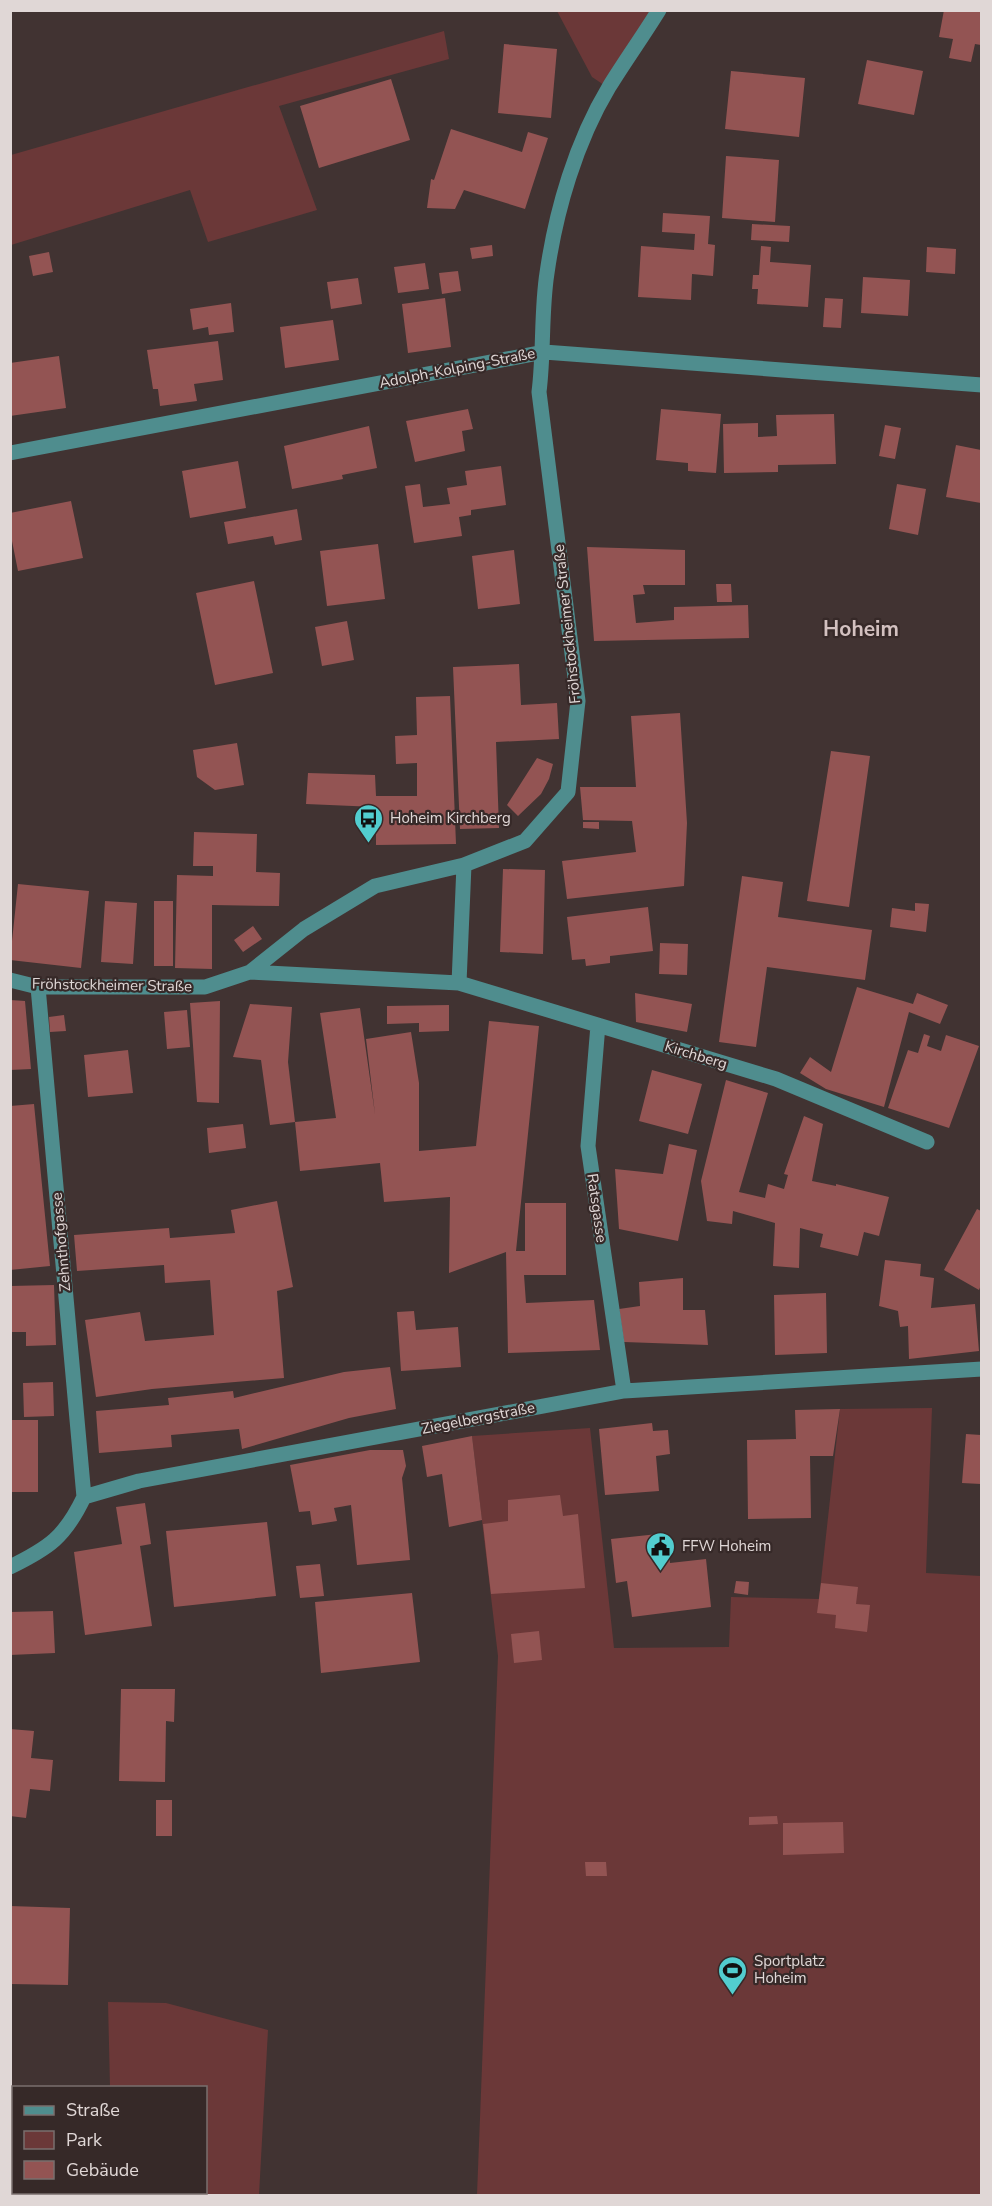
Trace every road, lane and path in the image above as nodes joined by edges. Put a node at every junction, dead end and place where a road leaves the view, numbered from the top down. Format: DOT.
graph roads {
  1 [pos="659,10"];
  2 [pos="544,352"];
  3 [pos="981,385"];
  4 [pos="10,453"];
  5 [pos="464,865"];
  6 [pos="250,972"];
  7 [pos="10,980"];
  8 [pos="459,982"];
  9 [pos="38,987"];
  10 [pos="598,1025"];
  11 [pos="927,1142"];
  12 [pos="981,1369"];
  13 [pos="624,1391"];
  14 [pos="84,1497"];
  15 [pos="10,1567"];
  1 -- 2 [label="street, Fröhstockheimer Straße"];
  2 -- 3 [label="street, Adolph-Kolping-Straße"];
  2 -- 4 [label="street, Adolph-Kolping-Straße"];
  2 -- 5 [label="street, Fröhstockheimer Straße"];
  5 -- 6 [label="street, Fröhstockheimer Straße"];
  5 -- 8 [label="street"];
  6 -- 8 [label="street, Kirchberg"];
  6 -- 9 [label="street, Fröhstockheimer Straße"];
  7 -- 9 [label="street, Fröhstockheimer Straße"];
  8 -- 10 [label="street, Kirchberg"];
  9 -- 14 [label="street, Zehnthofgasse"];
  10 -- 11 [label="street, Kirchberg"];
  10 -- 13 [label="street, Ratsgasse"];
  12 -- 13 [label="street, Ziegelbergstraße"];
  13 -- 14 [label="street, Ziegelbergstraße"];
  14 -- 15 [label="street"];
}
